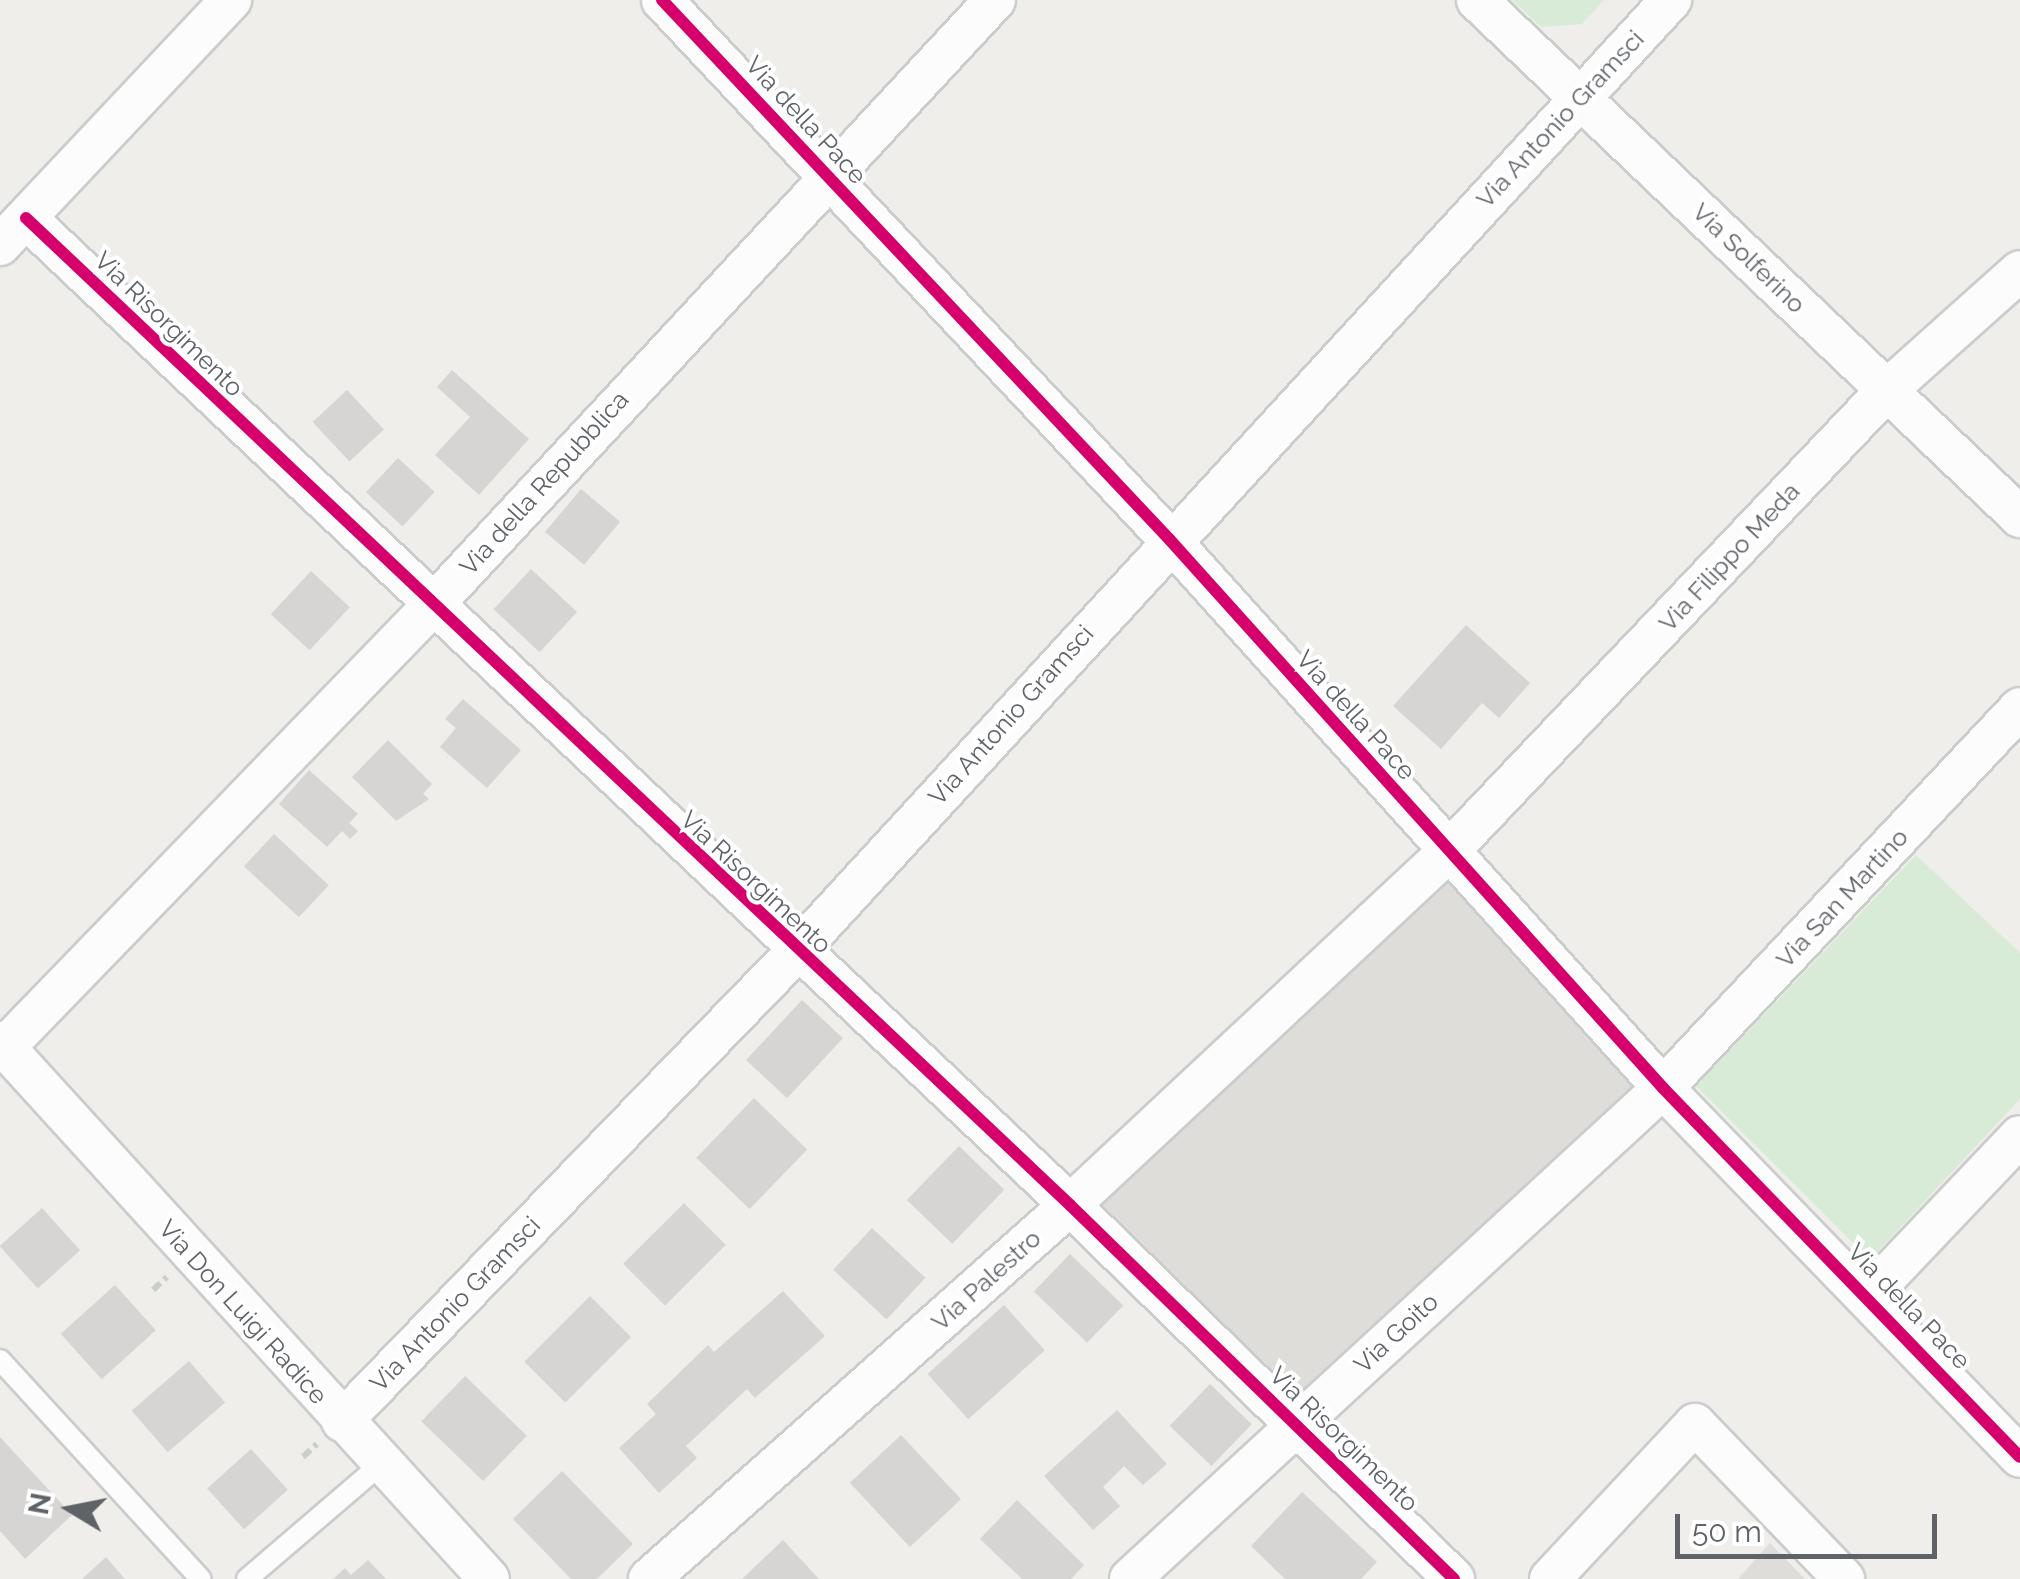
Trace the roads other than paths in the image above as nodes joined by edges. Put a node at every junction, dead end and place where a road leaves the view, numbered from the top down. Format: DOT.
graph roads {
  1 [pos="231,0"];
  2 [pos="662,0"];
  3 [pos="995,0"];
  4 [pos="1477,0"];
  5 [pos="1671,0"];
  6 [pos="1580,97"];
  7 [pos="827,174"];
  8 [pos="13,232"];
  9 [pos="2020,271"];
  10 [pos="1887,390"];
  11 [pos="2020,517"];
  12 [pos="1170,540"];
  13 [pos="432,606"];
  14 [pos="2020,708"];
  15 [pos="1448,852"];
  16 [pos="797,952"];
  17 [pos="2,1044"];
  18 [pos="1663,1088"];
  19 [pos="2020,1136"];
  20 [pos="1070,1206"];
  21 [pos="1869,1295"];
  22 [pos="0,1360"];
  23 [pos="342,1422"];
  24 [pos="1297,1424"];
  25 [pos="2020,1457"];
  26 [pos="380,1464"];
  27 [pos="201,1579"];
  28 [pos="247,1579"];
  29 [pos="490,1579"];
  30 [pos="649,1579"];
  31 [pos="1130,1579"];
  32 [pos="1454,1579"];
  33 [pos="1550,1579"];
  34 [pos="1844,1579"];
  1 -- 8 [label="street"];
  2 -- 7 [label="street, Via della Pace"];
  3 -- 7 [label="street, Via della Repubblica"];
  4 -- 6 [label="street, Via Solferino"];
  5 -- 6 [label="street, Via Antonio Gramsci"];
  6 -- 10 [label="street, Via Solferino"];
  6 -- 12 [label="street, Via Antonio Gramsci"];
  7 -- 12 [label="street, Via della Pace"];
  7 -- 13 [label="street, Via della Repubblica"];
  8 -- 13 [label="street, Via Risorgimento"];
  9 -- 10 [label="street, Via Filippo Meda"];
  10 -- 11 [label="street, Via Solferino"];
  10 -- 15 [label="street, Via Filippo Meda"];
  12 -- 15 [label="street, Via della Pace"];
  12 -- 16 [label="street, Via Antonio Gramsci"];
  13 -- 16 [label="street, Via Risorgimento"];
  13 -- 17 [label="street, Via della Repubblica"];
  14 -- 18 [label="street, Via San Martino"];
  15 -- 18 [label="street, Via della Pace"];
  15 -- 20 [label="street, Via Palestro"];
  16 -- 20 [label="street, Via Risorgimento"];
  16 -- 23 [label="street, Via Antonio Gramsci"];
  17 -- 23 [label="street, Via Don Luigi Radice"];
  18 -- 21 [label="street, Via della Pace"];
  18 -- 24 [label="street, Via Goito"];
  19 -- 21 [label="street"];
  20 -- 24 [label="street, Via Risorgimento"];
  20 -- 30 [label="street, Via Palestro"];
  21 -- 25 [label="street, Via della Pace"];
  22 -- 27 [label="lane"];
  23 -- 26 [label="street, Via Don Luigi Radice"];
  24 -- 31 [label="street, Via Goito"];
  24 -- 32 [label="street, Via Risorgimento"];
  26 -- 28 [label="lane"];
  26 -- 29 [label="street, Via Don Luigi Radice"];
  33 -- 34 [label="street"];
}
